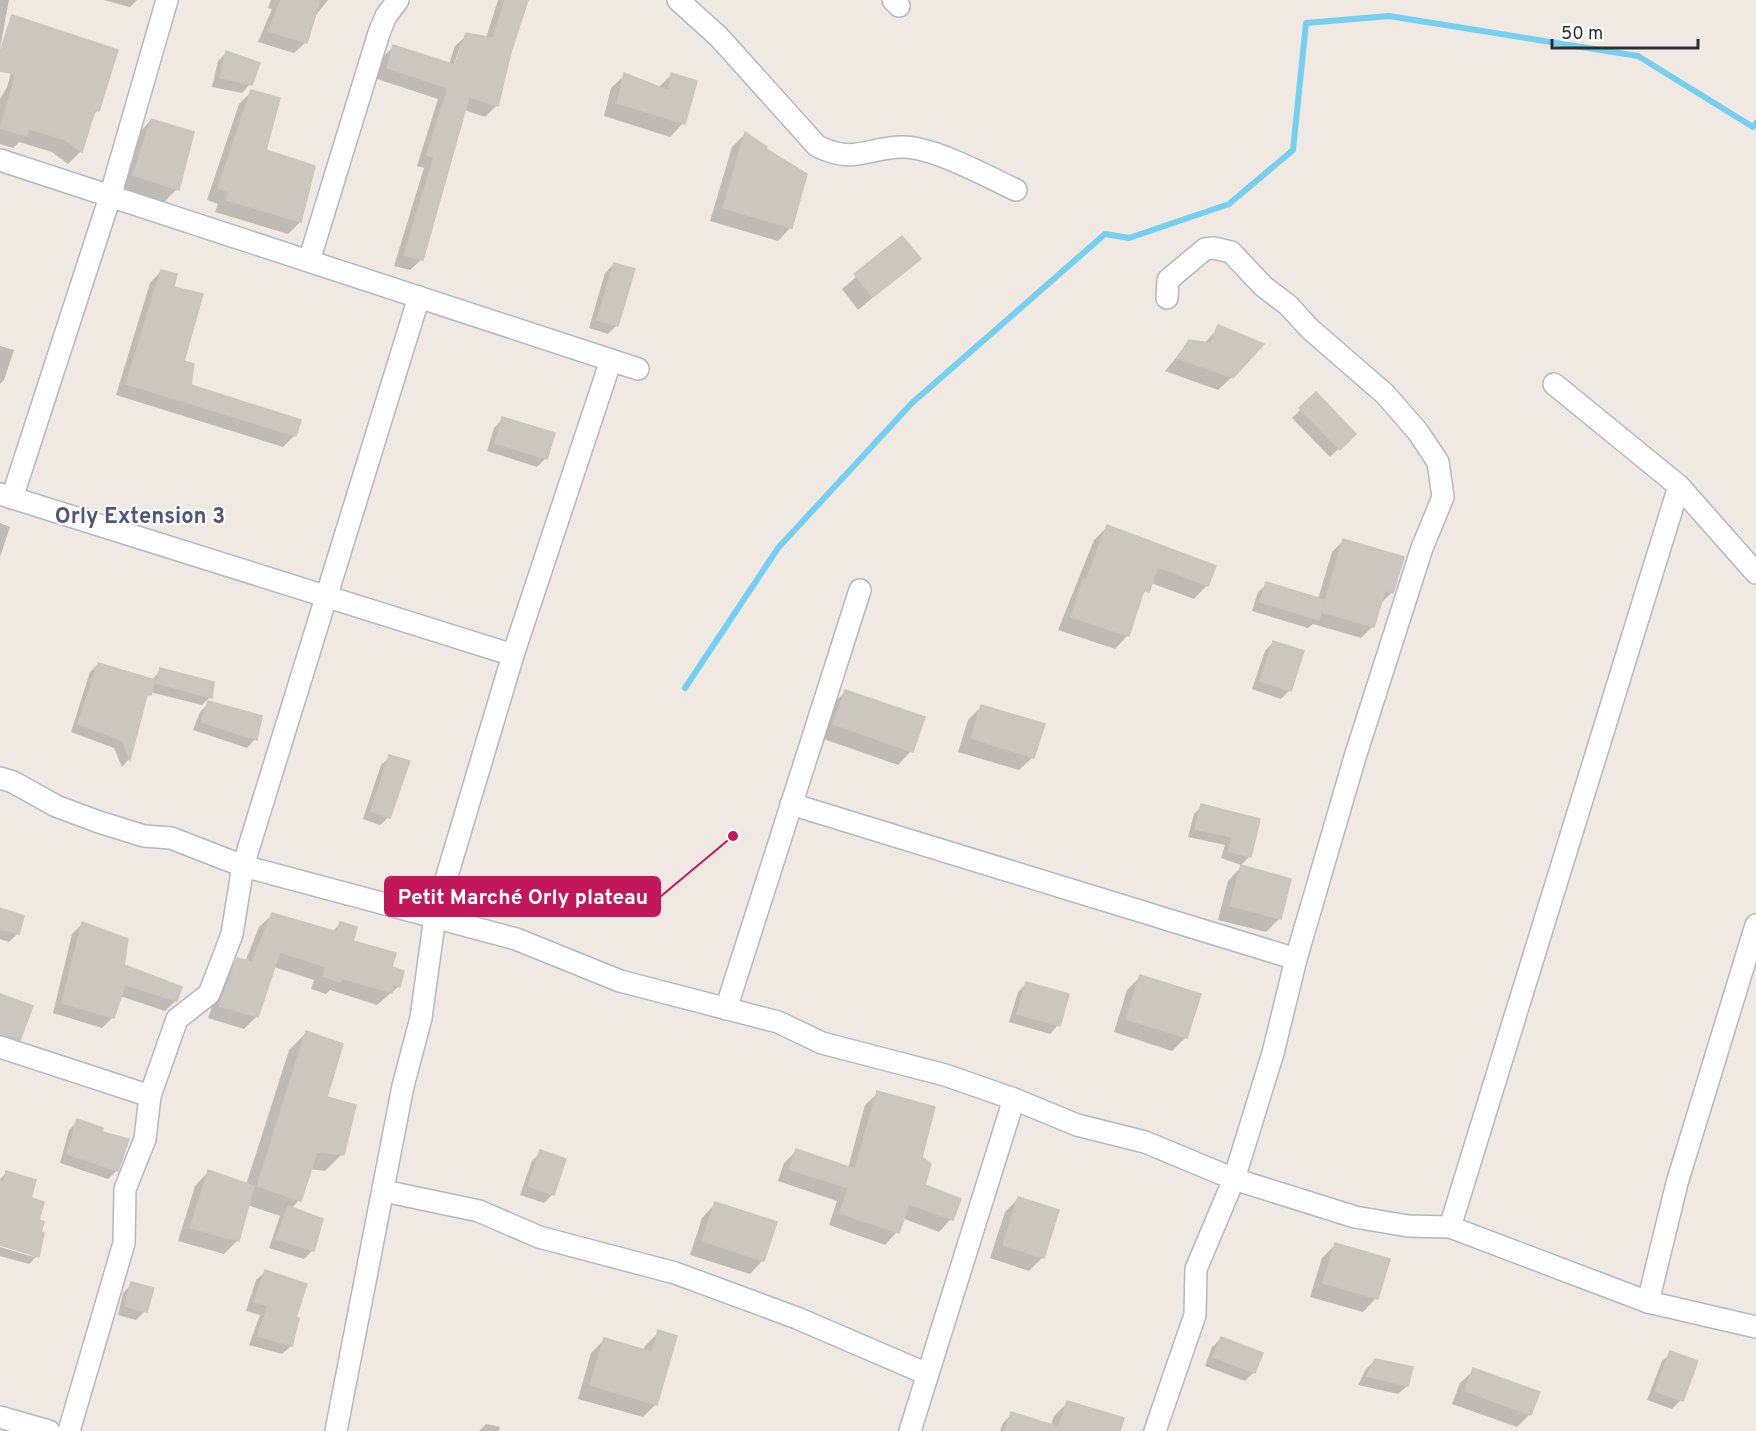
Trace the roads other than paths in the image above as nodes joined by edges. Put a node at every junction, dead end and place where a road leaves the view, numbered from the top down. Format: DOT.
graph roads {
  1 [pos="167,0"];
  2 [pos="398,0"];
  3 [pos="678,0"];
  4 [pos="0,160"];
  5 [pos="1016,190"];
  6 [pos="110,197"];
  7 [pos="309,261"];
  8 [pos="419,297"];
  9 [pos="1167,298"];
  10 [pos="611,360"];
  11 [pos="638,369"];
  12 [pos="1554,384"];
  13 [pos="1679,486"];
  14 [pos="6,496"];
  15 [pos="1756,573"];
  16 [pos="860,590"];
  17 [pos="326,596"];
  18 [pos="513,655"];
  19 [pos="0,778"];
  20 [pos="791,804"];
  21 [pos="243,866"];
  22 [pos="435,916"];
  23 [pos="1756,925"];
  24 [pos="1296,959"];
  25 [pos="726,1009"];
  26 [pos="0,1047"];
  27 [pos="150,1096"];
  28 [pos="1014,1099"];
  29 [pos="1234,1179"];
  30 [pos="384,1191"];
  31 [pos="1450,1227"];
  32 [pos="1648,1302"];
  33 [pos="1756,1327"];
  34 [pos="927,1374"];
  35 [pos="0,1417"];
  36 [pos="45,1431"];
  37 [pos="69,1431"];
  38 [pos="336,1431"];
  39 [pos="910,1431"];
  40 [pos="1155,1431"];
  1 -- 6 [label="street"];
  2 -- 7 [label="street"];
  3 -- 5 [label="street"];
  4 -- 6 [label="street"];
  6 -- 7 [label="street"];
  6 -- 14 [label="street"];
  7 -- 8 [label="street"];
  8 -- 10 [label="street"];
  8 -- 17 [label="street"];
  9 -- 24 [label="street"];
  10 -- 11 [label="street"];
  10 -- 18 [label="street"];
  12 -- 13 [label="street"];
  13 -- 15 [label="street"];
  13 -- 31 [label="street"];
  14 -- 17 [label="street"];
  16 -- 20 [label="street"];
  17 -- 18 [label="street"];
  17 -- 21 [label="street"];
  18 -- 22 [label="street"];
  19 -- 21 [label="street"];
  20 -- 24 [label="street"];
  20 -- 25 [label="street"];
  21 -- 22 [label="street"];
  21 -- 27 [label="street"];
  22 -- 25 [label="street"];
  22 -- 30 [label="street"];
  23 -- 32 [label="street"];
  24 -- 29 [label="street"];
  25 -- 28 [label="street"];
  26 -- 27 [label="street"];
  27 -- 37 [label="street"];
  28 -- 29 [label="street"];
  28 -- 34 [label="street"];
  29 -- 31 [label="street"];
  29 -- 40 [label="street"];
  30 -- 34 [label="street"];
  30 -- 38 [label="street"];
  31 -- 32 [label="street"];
  32 -- 33 [label="street"];
  34 -- 39 [label="street"];
  35 -- 36 [label="street"];
}
